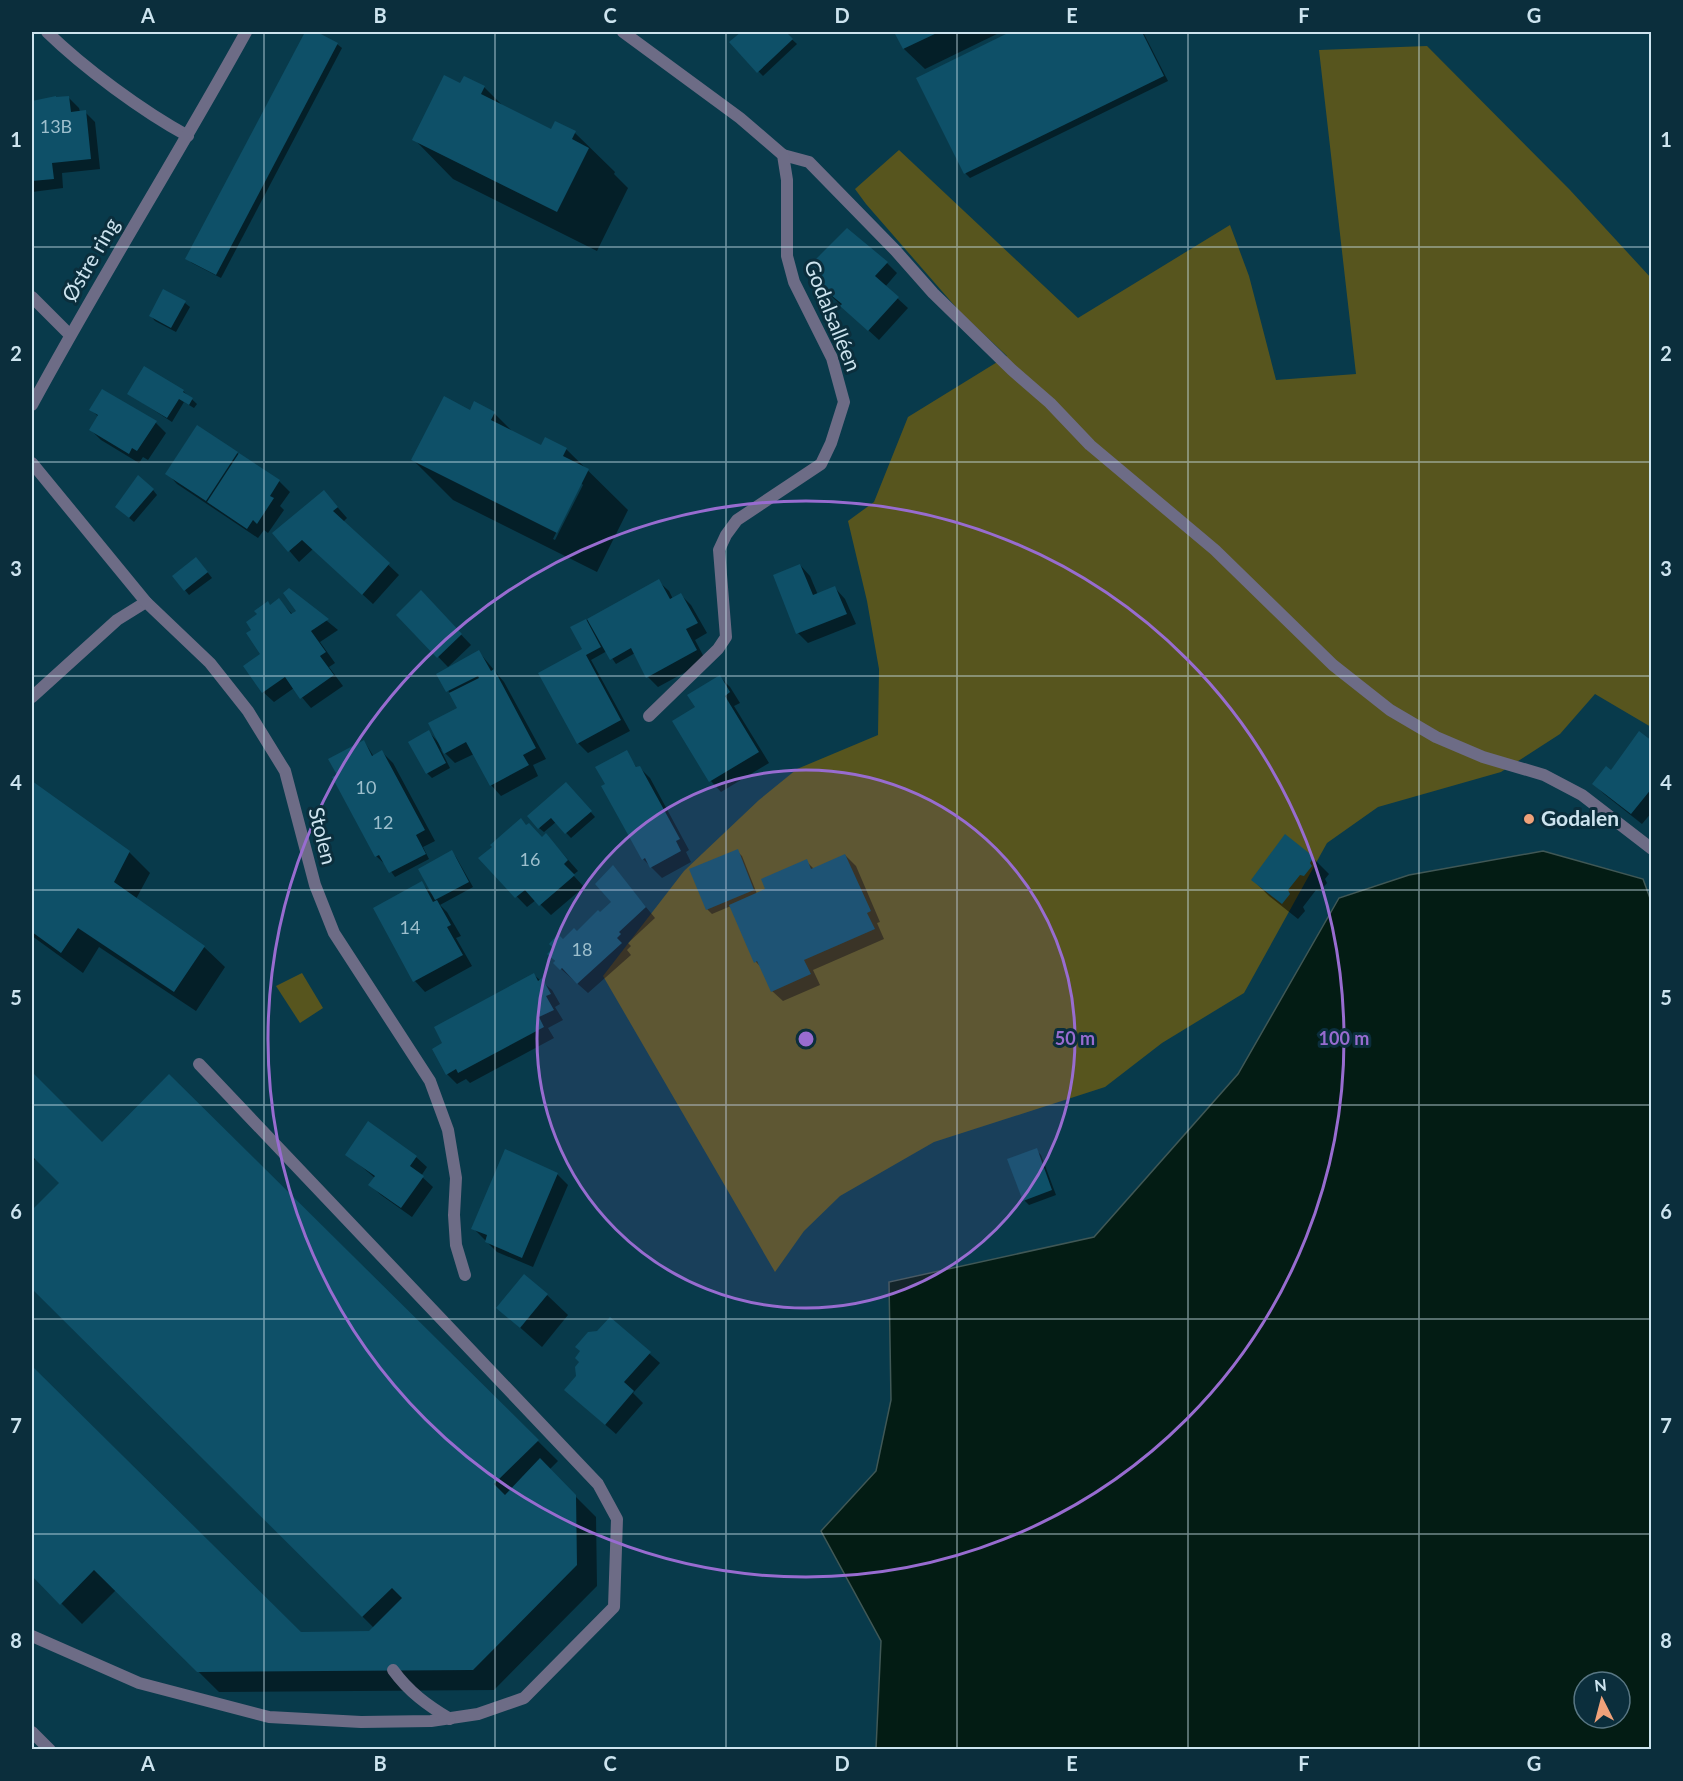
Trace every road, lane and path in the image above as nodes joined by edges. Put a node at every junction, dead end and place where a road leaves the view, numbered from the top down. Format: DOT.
graph roads {
  1 [pos="47,32"];
  2 [pos="246,32"];
  3 [pos="623,32"];
  4 [pos="188,136"];
  5 [pos="783,155"];
  6 [pos="32,297"];
  7 [pos="70,335"];
  8 [pos="32,405"];
  9 [pos="32,463"];
  10 [pos="146,602"];
  11 [pos="32,697"];
  12 [pos="648,716"];
  13 [pos="1652,849"];
  14 [pos="199,1064"];
  15 [pos="465,1275"];
  16 [pos="32,1636"];
  17 [pos="393,1670"];
  18 [pos="450,1719"];
  19 [pos="32,1732"];
  20 [pos="50,1749"];
  1 -- 4 [label="street"];
  2 -- 4 [label="street, Østre ring"];
  3 -- 5 [label="street"];
  4 -- 7 [label="street, Østre ring"];
  5 -- 12 [label="street, Godalsalléen"];
  5 -- 13 [label="street"];
  6 -- 7 [label="street"];
  7 -- 8 [label="street, Østre ring"];
  9 -- 10 [label="street, Stolen"];
  10 -- 11 [label="street"];
  10 -- 15 [label="street, Stolen"];
  14 -- 18 [label="street"];
  16 -- 18 [label="street"];
  17 -- 18 [label="street"];
  19 -- 20 [label="street"];
}
